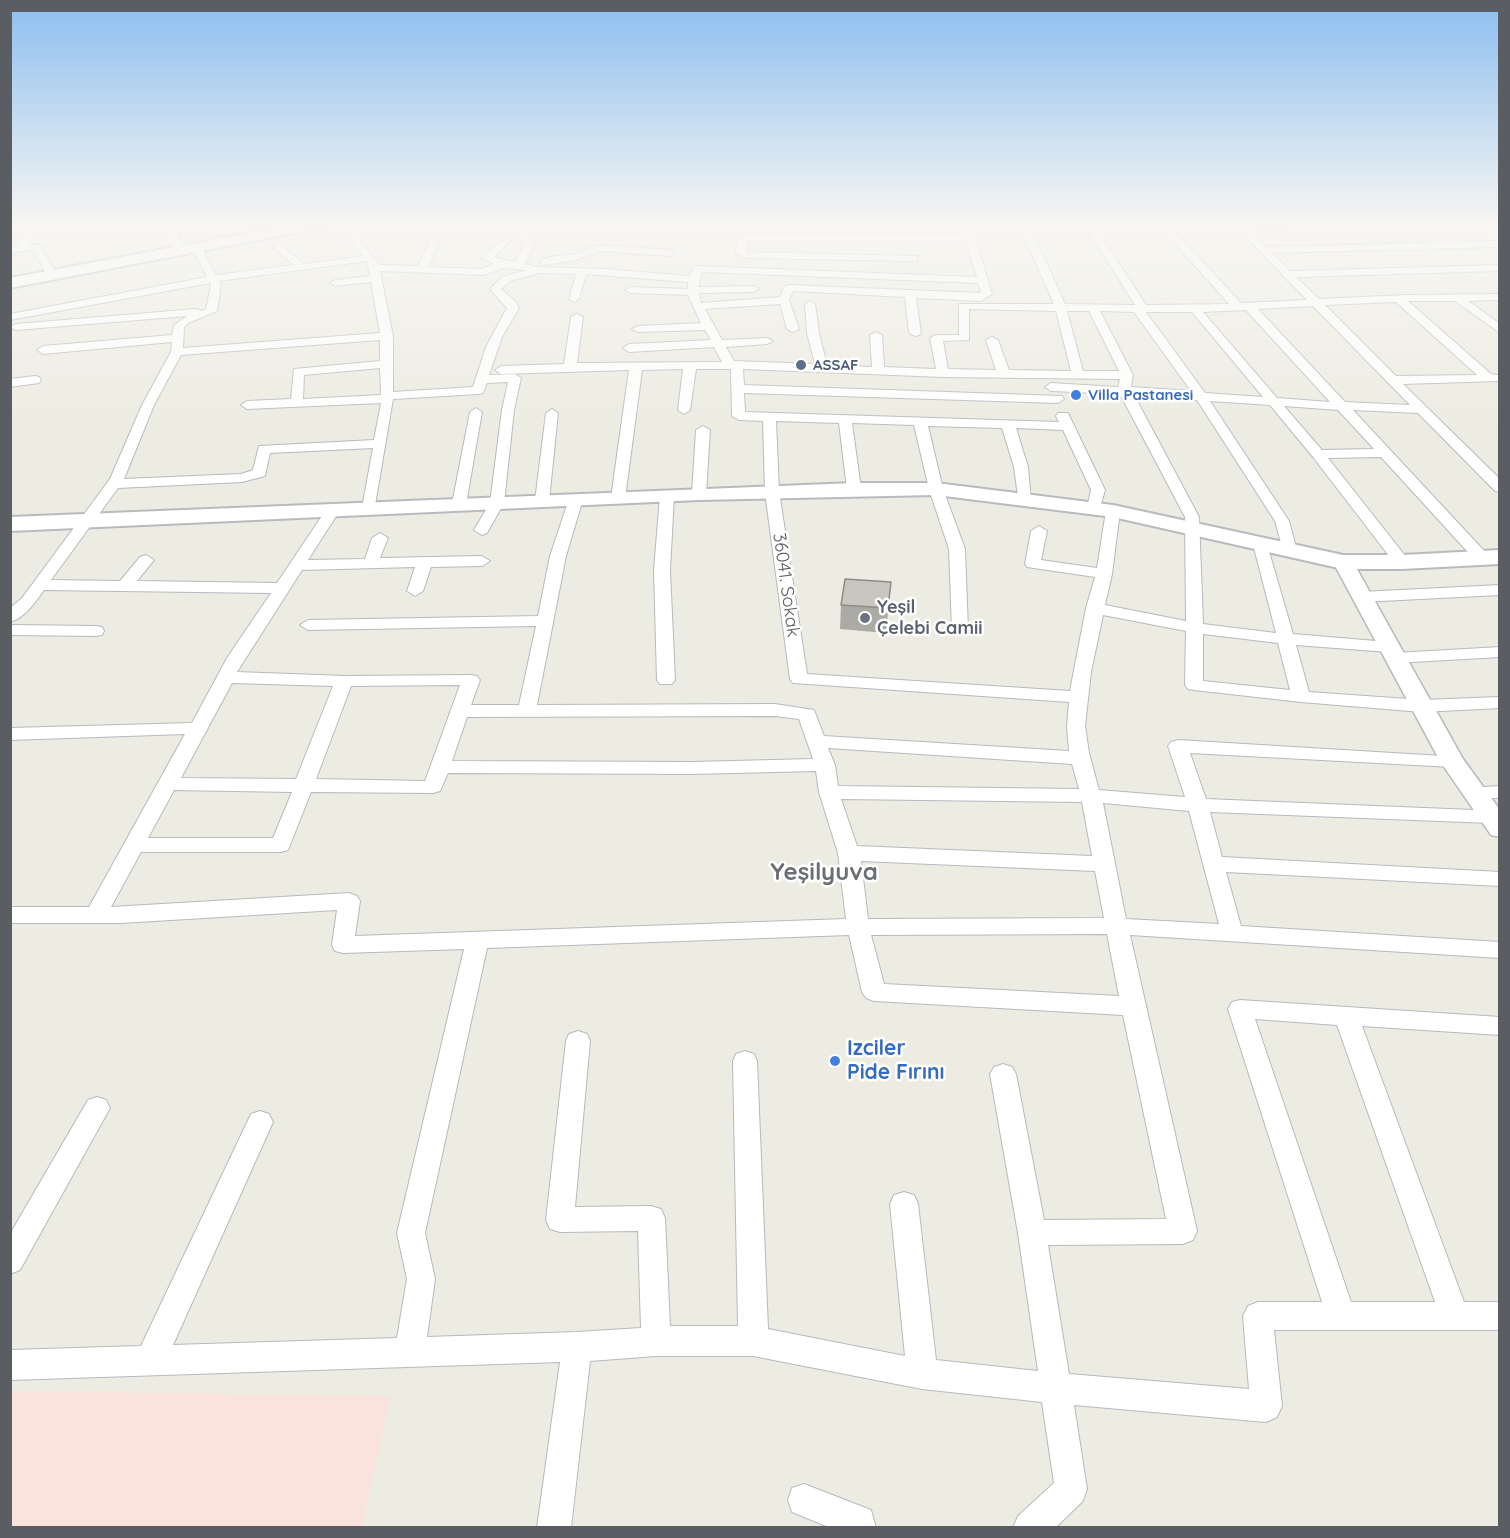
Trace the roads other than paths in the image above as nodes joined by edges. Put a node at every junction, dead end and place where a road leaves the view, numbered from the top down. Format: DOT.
graph roads {
  1 [pos="126,295"];
  2 [pos="214,295"];
  3 [pos="379,295"];
  4 [pos="502,295"];
  5 [pos="575,295"];
  6 [pos="695,295"];
  7 [pos="786,295"];
  8 [pos="906,295"];
  9 [pos="910,295"];
  10 [pos="986,295"];
  11 [pos="1055,295"];
  12 [pos="1132,295"];
  13 [pos="1232,295"];
  14 [pos="1308,295"];
  15 [pos="1500,297"];
  16 [pos="1399,298"];
  17 [pos="1458,298"];
  18 [pos="574,299"];
  19 [pos="784,300"];
  20 [pos="1317,303"];
  21 [pos="810,304"];
  22 [pos="699,306"];
  23 [pos="1244,307"];
  24 [pos="1061,308"];
  25 [pos="1093,308"];
  26 [pos="1141,309"];
  27 [pos="1195,309"];
  28 [pos="211,311"];
  29 [pos="10,316"];
  30 [pos="577,317"];
  31 [pos="710,326"];
  32 [pos="10,327"];
  33 [pos="638,329"];
  34 [pos="793,329"];
  35 [pos="1500,330"];
  36 [pos="915,333"];
  37 [pos="876,335"];
  38 [pos="387,336"];
  39 [pos="177,338"];
  40 [pos="992,340"];
  41 [pos="767,341"];
  42 [pos="719,345"];
  43 [pos="629,348"];
  44 [pos="43,350"];
  45 [pos="177,352"];
  46 [pos="387,364"];
  47 [pos="733,365"];
  48 [pos="636,366"];
  49 [pos="690,366"];
  50 [pos="570,368"];
  51 [pos="822,368"];
  52 [pos="878,370"];
  53 [pos="943,373"];
  54 [pos="482,374"];
  55 [pos="1004,374"];
  56 [pos="1078,374"];
  57 [pos="1494,378"];
  58 [pos="35,380"];
  59 [pos="1046,380"];
  60 [pos="1394,380"];
  61 [pos="1126,382"];
  62 [pos="10,383"];
  63 [pos="737,389"];
  64 [pos="1200,395"];
  65 [pos="387,398"];
  66 [pos="1058,399"];
  67 [pos="1275,401"];
  68 [pos="297,403"];
  69 [pos="247,405"];
  70 [pos="1344,408"];
  71 [pos="1421,409"];
  72 [pos="684,410"];
  73 [pos="476,412"];
  74 [pos="552,413"];
  75 [pos="769,417"];
  76 [pos="846,418"];
  77 [pos="920,421"];
  78 [pos="1008,425"];
  79 [pos="1067,426"];
  80 [pos="703,430"];
  81 [pos="380,444"];
  82 [pos="1386,453"];
  83 [pos="1318,454"];
  84 [pos="114,484"];
  85 [pos="1500,488"];
  86 [pos="854,489"];
  87 [pos="936,489"];
  88 [pos="772,492"];
  89 [pos="699,494"];
  90 [pos="667,496"];
  91 [pos="618,498"];
  92 [pos="576,499"];
  93 [pos="543,501"];
  94 [pos="1024,501"];
  95 [pos="496,503"];
  96 [pos="459,504"];
  97 [pos="369,508"];
  98 [pos="1103,509"];
  99 [pos="333,510"];
  100 [pos="87,521"];
  101 [pos="10,524"];
  102 [pos="1191,527"];
  103 [pos="482,530"];
  104 [pos="1039,531"];
  105 [pos="380,538"];
  106 [pos="1261,544"];
  107 [pos="1289,551"];
  108 [pos="1491,558"];
  109 [pos="146,560"];
  110 [pos="482,561"];
  111 [pos="425,562"];
  112 [pos="1343,562"];
  113 [pos="1402,562"];
  114 [pos="370,564"];
  115 [pos="296,565"];
  116 [pos="1104,574"];
  117 [pos="39,585"];
  118 [pos="125,586"];
  119 [pos="281,588"];
  120 [pos="1500,590"];
  121 [pos="415,591"];
  122 [pos="1361,597"];
  123 [pos="10,601"];
  124 [pos="28,601"];
  125 [pos="1094,608"];
  126 [pos="10,617"];
  127 [pos="544,621"];
  128 [pos="308,626"];
  129 [pos="1196,628"];
  130 [pos="10,630"];
  131 [pos="960,630"];
  132 [pos="96,631"];
  133 [pos="1287,639"];
  134 [pos="1500,652"];
  135 [pos="1391,653"];
  136 [pos="226,677"];
  137 [pos="666,680"];
  138 [pos="344,681"];
  139 [pos="1080,697"];
  140 [pos="1302,697"];
  141 [pos="1500,702"];
  142 [pos="1422,706"];
  143 [pos="459,711"];
  144 [pos="527,711"];
  145 [pos="198,728"];
  146 [pos="10,734"];
  147 [pos="816,741"];
  148 [pos="1079,758"];
  149 [pos="1452,761"];
  150 [pos="825,765"];
  151 [pos="439,767"];
  152 [pos="168,783"];
  153 [pos="305,785"];
  154 [pos="830,792"];
  155 [pos="1500,792"];
  156 [pos="1476,793"];
  157 [pos="1091,796"];
  158 [pos="1198,805"];
  159 [pos="1495,823"];
  160 [pos="134,845"];
  161 [pos="849,853"];
  162 [pos="1104,864"];
  163 [pos="1213,864"];
  164 [pos="1500,879"];
  165 [pos="10,915"];
  166 [pos="96,915"];
  167 [pos="1115,926"];
  168 [pos="858,927"];
  169 [pos="1232,933"];
  170 [pos="478,939"];
  171 [pos="1500,950"];
  172 [pos="1134,1006"];
  173 [pos="1347,1018"];
  174 [pos="1500,1026"];
  175 [pos="578,1041"];
  176 [pos="745,1061"];
  177 [pos="1003,1074"];
  178 [pos="97,1108"];
  179 [pos="260,1122"];
  180 [pos="904,1204"];
  181 [pos="1032,1233"];
  182 [pos="10,1261"];
  183 [pos="1341,1315"];
  184 [pos="1500,1316"];
  185 [pos="1455,1317"];
  186 [pos="656,1341"];
  187 [pos="753,1341"];
  188 [pos="577,1347"];
  189 [pos="410,1350"];
  190 [pos="150,1361"];
  191 [pos="10,1365"];
  192 [pos="922,1374"];
  193 [pos="1057,1388"];
  194 [pos="804,1500"];
  195 [pos="554,1527"];
  196 [pos="859,1527"];
  197 [pos="1030,1527"];
  1 -- 29 [label="street"];
  2 -- 28 [label="street"];
  3 -- 38 [label="street"];
  4 -- 54 [label="street"];
  5 -- 18 [label="street"];
  6 -- 22 [label="street"];
  7 -- 19 [label="street"];
  8 -- 9 [label="street"];
  9 -- 10 [label="street"];
  9 -- 36 [label="street"];
  11 -- 24 [label="street"];
  12 -- 26 [label="street"];
  13 -- 23 [label="street"];
  14 -- 20 [label="street"];
  15 -- 17 [label="street"];
  16 -- 17 [label="street"];
  16 -- 20 [label="street"];
  16 -- 57 [label="street"];
  17 -- 35 [label="street"];
  19 -- 22 [label="street"];
  19 -- 34 [label="street"];
  20 -- 23 [label="street"];
  20 -- 60 [label="street"];
  21 -- 51 [label="street"];
  22 -- 31 [label="street"];
  23 -- 27 [label="street"];
  23 -- 70 [label="street"];
  24 -- 25 [label="street"];
  24 -- 53 [label="street"];
  24 -- 56 [label="street"];
  25 -- 26 [label="street"];
  25 -- 61 [label="street"];
  26 -- 27 [label="street"];
  26 -- 64 [label="street"];
  27 -- 67 [label="street"];
  28 -- 32 [label="street"];
  28 -- 39 [label="street"];
  30 -- 50 [label="street"];
  31 -- 33 [label="street"];
  31 -- 42 [label="street"];
  37 -- 52 [label="street"];
  38 -- 45 [label="street"];
  38 -- 46 [label="street"];
  39 -- 44 [label="street"];
  39 -- 45 [label="street"];
  40 -- 55 [label="street"];
  41 -- 42 [label="street"];
  42 -- 43 [label="street"];
  42 -- 47 [label="street"];
  45 -- 84 [label="street"];
  46 -- 65 [label="street"];
  46 -- 68 [label="street"];
  47 -- 49 [label="street"];
  47 -- 51 [label="street"];
  47 -- 63 [label="street"];
  48 -- 49 [label="street"];
  48 -- 50 [label="street"];
  48 -- 91 [label="street"];
  49 -- 72 [label="street"];
  50 -- 54 [label="street"];
  51 -- 52 [label="street"];
  52 -- 53 [label="street"];
  53 -- 55 [label="street"];
  54 -- 65 [label="street"];
  54 -- 95 [label="street"];
  55 -- 59 [label="street"];
  56 -- 59 [label="street"];
  56 -- 61 [label="street"];
  57 -- 60 [label="street"];
  58 -- 62 [label="street"];
  59 -- 61 [label="street"];
  59 -- 66 [label="street"];
  60 -- 71 [label="street"];
  61 -- 64 [label="street"];
  61 -- 102 [label="street"];
  63 -- 66 [label="street"];
  63 -- 75 [label="street"];
  64 -- 67 [label="street"];
  64 -- 107 [label="street"];
  65 -- 68 [label="street"];
  65 -- 81 [label="street"];
  66 -- 79 [label="street"];
  67 -- 70 [label="street"];
  67 -- 83 [label="street"];
  68 -- 69 [label="street"];
  70 -- 71 [label="street"];
  70 -- 82 [label="street"];
  71 -- 85 [label="street"];
  73 -- 96 [label="street"];
  74 -- 93 [label="street"];
  75 -- 76 [label="street"];
  75 -- 88 [label="street, 36041. Sokak"];
  76 -- 77 [label="street"];
  76 -- 86 [label="street"];
  77 -- 78 [label="street"];
  77 -- 87 [label="street"];
  78 -- 79 [label="street"];
  78 -- 94 [label="street"];
  79 -- 98 [label="street"];
  80 -- 89 [label="street"];
  81 -- 84 [label="street"];
  81 -- 97 [label="street"];
  82 -- 83 [label="street"];
  82 -- 108 [label="street"];
  83 -- 113 [label="street"];
  84 -- 100 [label="street"];
  86 -- 87 [label="main road"];
  86 -- 88 [label="main road"];
  87 -- 94 [label="main road"];
  87 -- 131 [label="street"];
  88 -- 89 [label="main road"];
  88 -- 139 [label="street, 36041. Sokak"];
  89 -- 90 [label="main road"];
  90 -- 91 [label="main road"];
  90 -- 137 [label="street"];
  91 -- 92 [label="main road"];
  92 -- 93 [label="main road"];
  92 -- 127 [label="street"];
  93 -- 95 [label="main road"];
  94 -- 98 [label="main road"];
  95 -- 96 [label="main road"];
  95 -- 103 [label="street"];
  96 -- 97 [label="main road"];
  97 -- 99 [label="main road"];
  98 -- 102 [label="main road"];
  98 -- 116 [label="street"];
  99 -- 100 [label="main road"];
  99 -- 115 [label="street"];
  100 -- 101 [label="main road"];
  100 -- 117 [label="street"];
  102 -- 106 [label="main road"];
  102 -- 129 [label="street"];
  104 -- 116 [label="street"];
  105 -- 114 [label="street"];
  106 -- 107 [label="main road"];
  106 -- 133 [label="street"];
  107 -- 112 [label="main road"];
  108 -- 113 [label="main road"];
  109 -- 118 [label="street"];
  110 -- 111 [label="street"];
  111 -- 114 [label="street"];
  111 -- 121 [label="street"];
  112 -- 113 [label="main road"];
  112 -- 122 [label="street"];
  114 -- 115 [label="street"];
  115 -- 119 [label="street"];
  116 -- 125 [label="street"];
  117 -- 118 [label="street"];
  117 -- 124 [label="street"];
  118 -- 119 [label="street"];
  119 -- 136 [label="street"];
  120 -- 122 [label="street"];
  122 -- 135 [label="street"];
  123 -- 124 [label="street"];
  124 -- 126 [label="street"];
  125 -- 129 [label="street"];
  125 -- 139 [label="street"];
  127 -- 128 [label="street"];
  127 -- 144 [label="street"];
  129 -- 133 [label="street"];
  129 -- 140 [label="street"];
  130 -- 132 [label="street"];
  133 -- 135 [label="street"];
  133 -- 140 [label="street"];
  134 -- 135 [label="street"];
  135 -- 142 [label="street"];
  136 -- 138 [label="street"];
  136 -- 145 [label="street"];
  138 -- 143 [label="street"];
  138 -- 153 [label="street"];
  139 -- 148 [label="street"];
  140 -- 142 [label="street"];
  141 -- 142 [label="street"];
  142 -- 149 [label="street"];
  143 -- 144 [label="street"];
  143 -- 151 [label="street"];
  144 -- 147 [label="street"];
  145 -- 146 [label="street"];
  145 -- 152 [label="street"];
  147 -- 148 [label="street"];
  147 -- 150 [label="street"];
  148 -- 157 [label="street"];
  149 -- 156 [label="street"];
  149 -- 158 [label="street"];
  150 -- 151 [label="street"];
  150 -- 154 [label="street"];
  151 -- 153 [label="street"];
  152 -- 153 [label="street"];
  152 -- 160 [label="street"];
  153 -- 160 [label="street"];
  154 -- 157 [label="street"];
  154 -- 161 [label="street"];
  155 -- 156 [label="street"];
  156 -- 159 [label="street"];
  157 -- 158 [label="street"];
  157 -- 162 [label="street"];
  158 -- 159 [label="street"];
  158 -- 163 [label="street"];
  160 -- 166 [label="street"];
  161 -- 162 [label="street"];
  161 -- 168 [label="street"];
  162 -- 167 [label="street"];
  163 -- 164 [label="street"];
  163 -- 169 [label="street"];
  165 -- 166 [label="street"];
  166 -- 170 [label="street"];
  167 -- 168 [label="street"];
  167 -- 169 [label="street"];
  167 -- 172 [label="street"];
  168 -- 170 [label="street"];
  168 -- 172 [label="street"];
  169 -- 171 [label="street"];
  170 -- 189 [label="street"];
  172 -- 181 [label="street"];
  173 -- 174 [label="street"];
  173 -- 183 [label="street"];
  173 -- 185 [label="street"];
  175 -- 186 [label="street"];
  176 -- 187 [label="street"];
  177 -- 181 [label="street"];
  178 -- 182 [label="street"];
  179 -- 190 [label="street"];
  180 -- 192 [label="street"];
  181 -- 193 [label="street"];
  183 -- 185 [label="street"];
  183 -- 193 [label="street"];
  184 -- 185 [label="street"];
  186 -- 187 [label="street"];
  186 -- 188 [label="street"];
  187 -- 192 [label="street"];
  188 -- 189 [label="street"];
  188 -- 195 [label="street"];
  189 -- 190 [label="street"];
  190 -- 191 [label="street"];
  192 -- 193 [label="street"];
  193 -- 197 [label="street"];
  194 -- 196 [label="street"];
}
